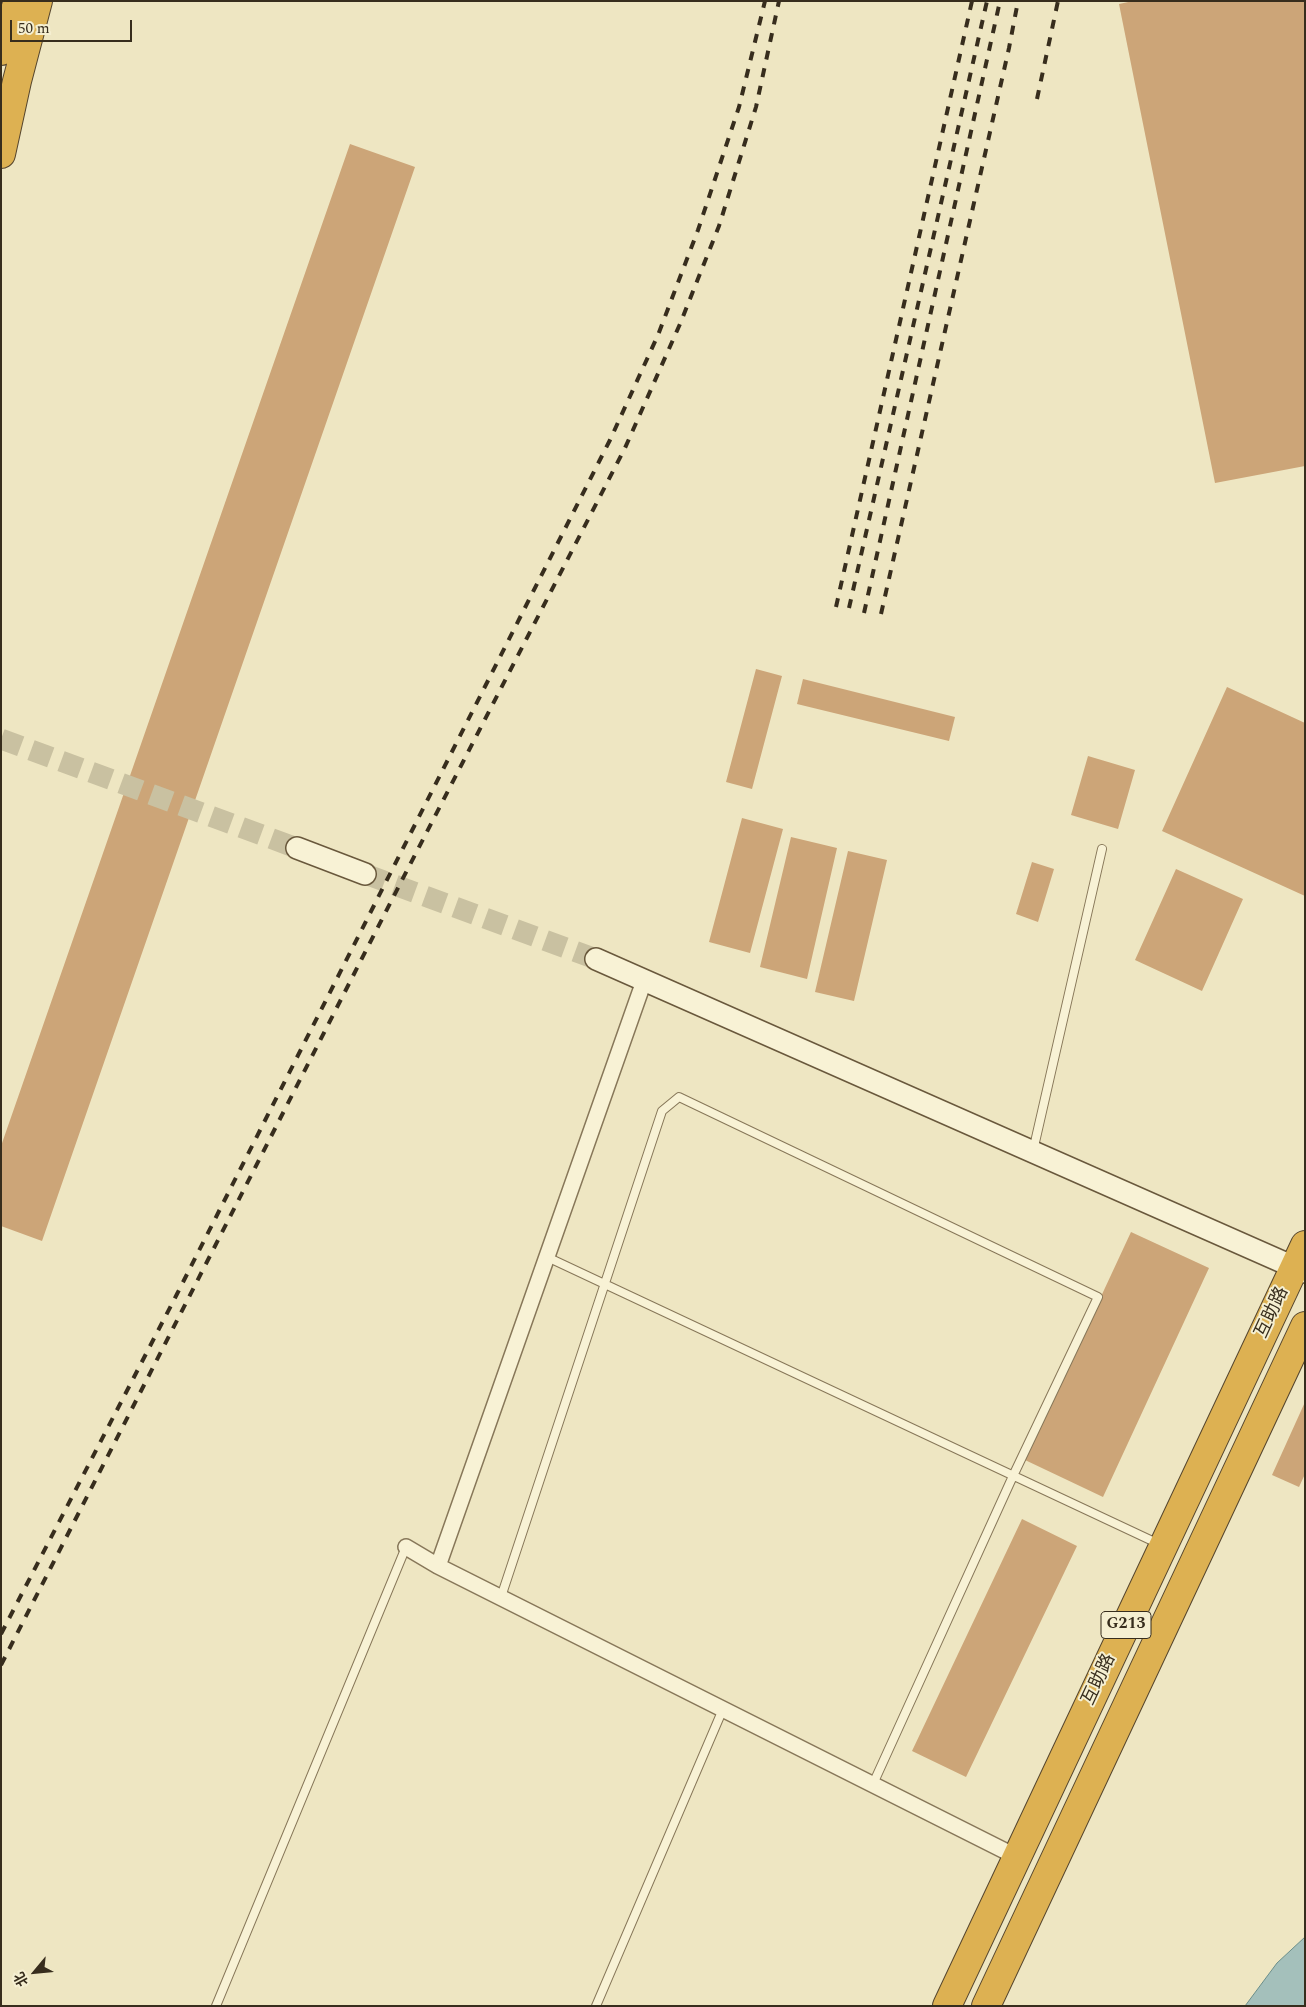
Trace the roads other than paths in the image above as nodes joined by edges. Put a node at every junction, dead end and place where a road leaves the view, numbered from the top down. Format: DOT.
graph roads {
  1 [pos="18,1"];
  2 [pos="38,1"];
  3 [pos="1,51"];
  4 [pos="1,154"];
  5 [pos="297,848"];
  6 [pos="1102,849"];
  7 [pos="365,874"];
  8 [pos="596,959"];
  9 [pos="644,981"];
  10 [pos="1033,1153"];
  11 [pos="547,1257"];
  12 [pos="1301,1262"];
  13 [pos="605,1284"];
  14 [pos="1305,1326"];
  15 [pos="1013,1476"];
  16 [pos="1163,1546"];
  17 [pos="406,1547"];
  18 [pos="438,1566"];
  19 [pos="501,1597"];
  20 [pos="723,1709"];
  21 [pos="873,1784"];
  22 [pos="1017,1857"];
  23 [pos="216,2006"];
  24 [pos="596,2006"];
  25 [pos="947,2006"];
  26 [pos="986,2006"];
  1 -- 3 [label="highway"];
  2 -- 4 [label="highway"];
  5 -- 7 [label="main road"];
  6 -- 10 [label="lane"];
  8 -- 9 [label="main road"];
  9 -- 10 [label="main road"];
  9 -- 11 [label="street"];
  10 -- 12 [label="main road"];
  11 -- 13 [label="lane"];
  11 -- 18 [label="street"];
  12 -- 16 [label="highway, 互助路 / G213"];
  13 -- 15 [label="lane"];
  13 -- 15 [label="lane"];
  13 -- 19 [label="lane"];
  14 -- 26 [label="highway, 互助路 / G213"];
  15 -- 16 [label="lane"];
  15 -- 21 [label="lane"];
  16 -- 22 [label="highway, 互助路 / G213"];
  17 -- 18 [label="street"];
  17 -- 23 [label="lane"];
  18 -- 19 [label="street"];
  19 -- 20 [label="street"];
  20 -- 21 [label="street"];
  20 -- 24 [label="lane"];
  21 -- 22 [label="street"];
  22 -- 25 [label="highway, 互助路 / G213"];
}
